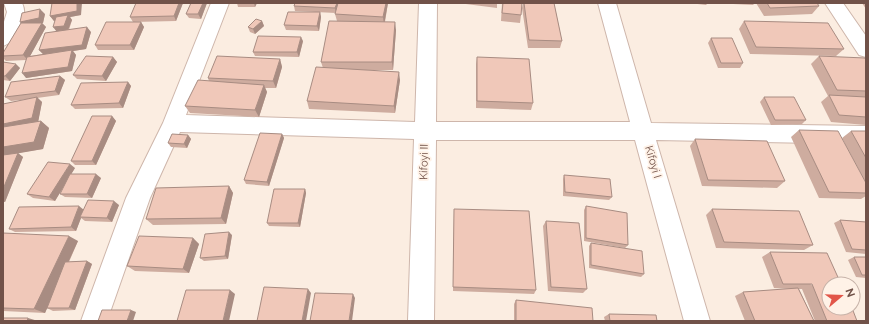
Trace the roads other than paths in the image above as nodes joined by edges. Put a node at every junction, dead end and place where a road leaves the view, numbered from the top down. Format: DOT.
graph roads {
  1 [pos="220,3"];
  2 [pos="428,3"];
  3 [pos="607,3"];
  4 [pos="834,3"];
  5 [pos="14,5"];
  6 [pos="3,39"];
  7 [pos="866,50"];
  8 [pos="173,124"];
  9 [pos="425,131"];
  10 [pos="644,131"];
  11 [pos="866,135"];
  12 [pos="94,321"];
  13 [pos="421,321"];
  14 [pos="697,321"];
  1 -- 8 [label="street"];
  2 -- 9 [label="street, Kifoyi II"];
  3 -- 10 [label="street, Kifoyi I"];
  4 -- 7 [label="street"];
  5 -- 6 [label="street"];
  8 -- 9 [label="street"];
  8 -- 12 [label="street"];
  9 -- 10 [label="street"];
  9 -- 13 [label="street, Kifoyi II"];
  10 -- 11 [label="street"];
  10 -- 14 [label="street, Kifoyi I"];
}
